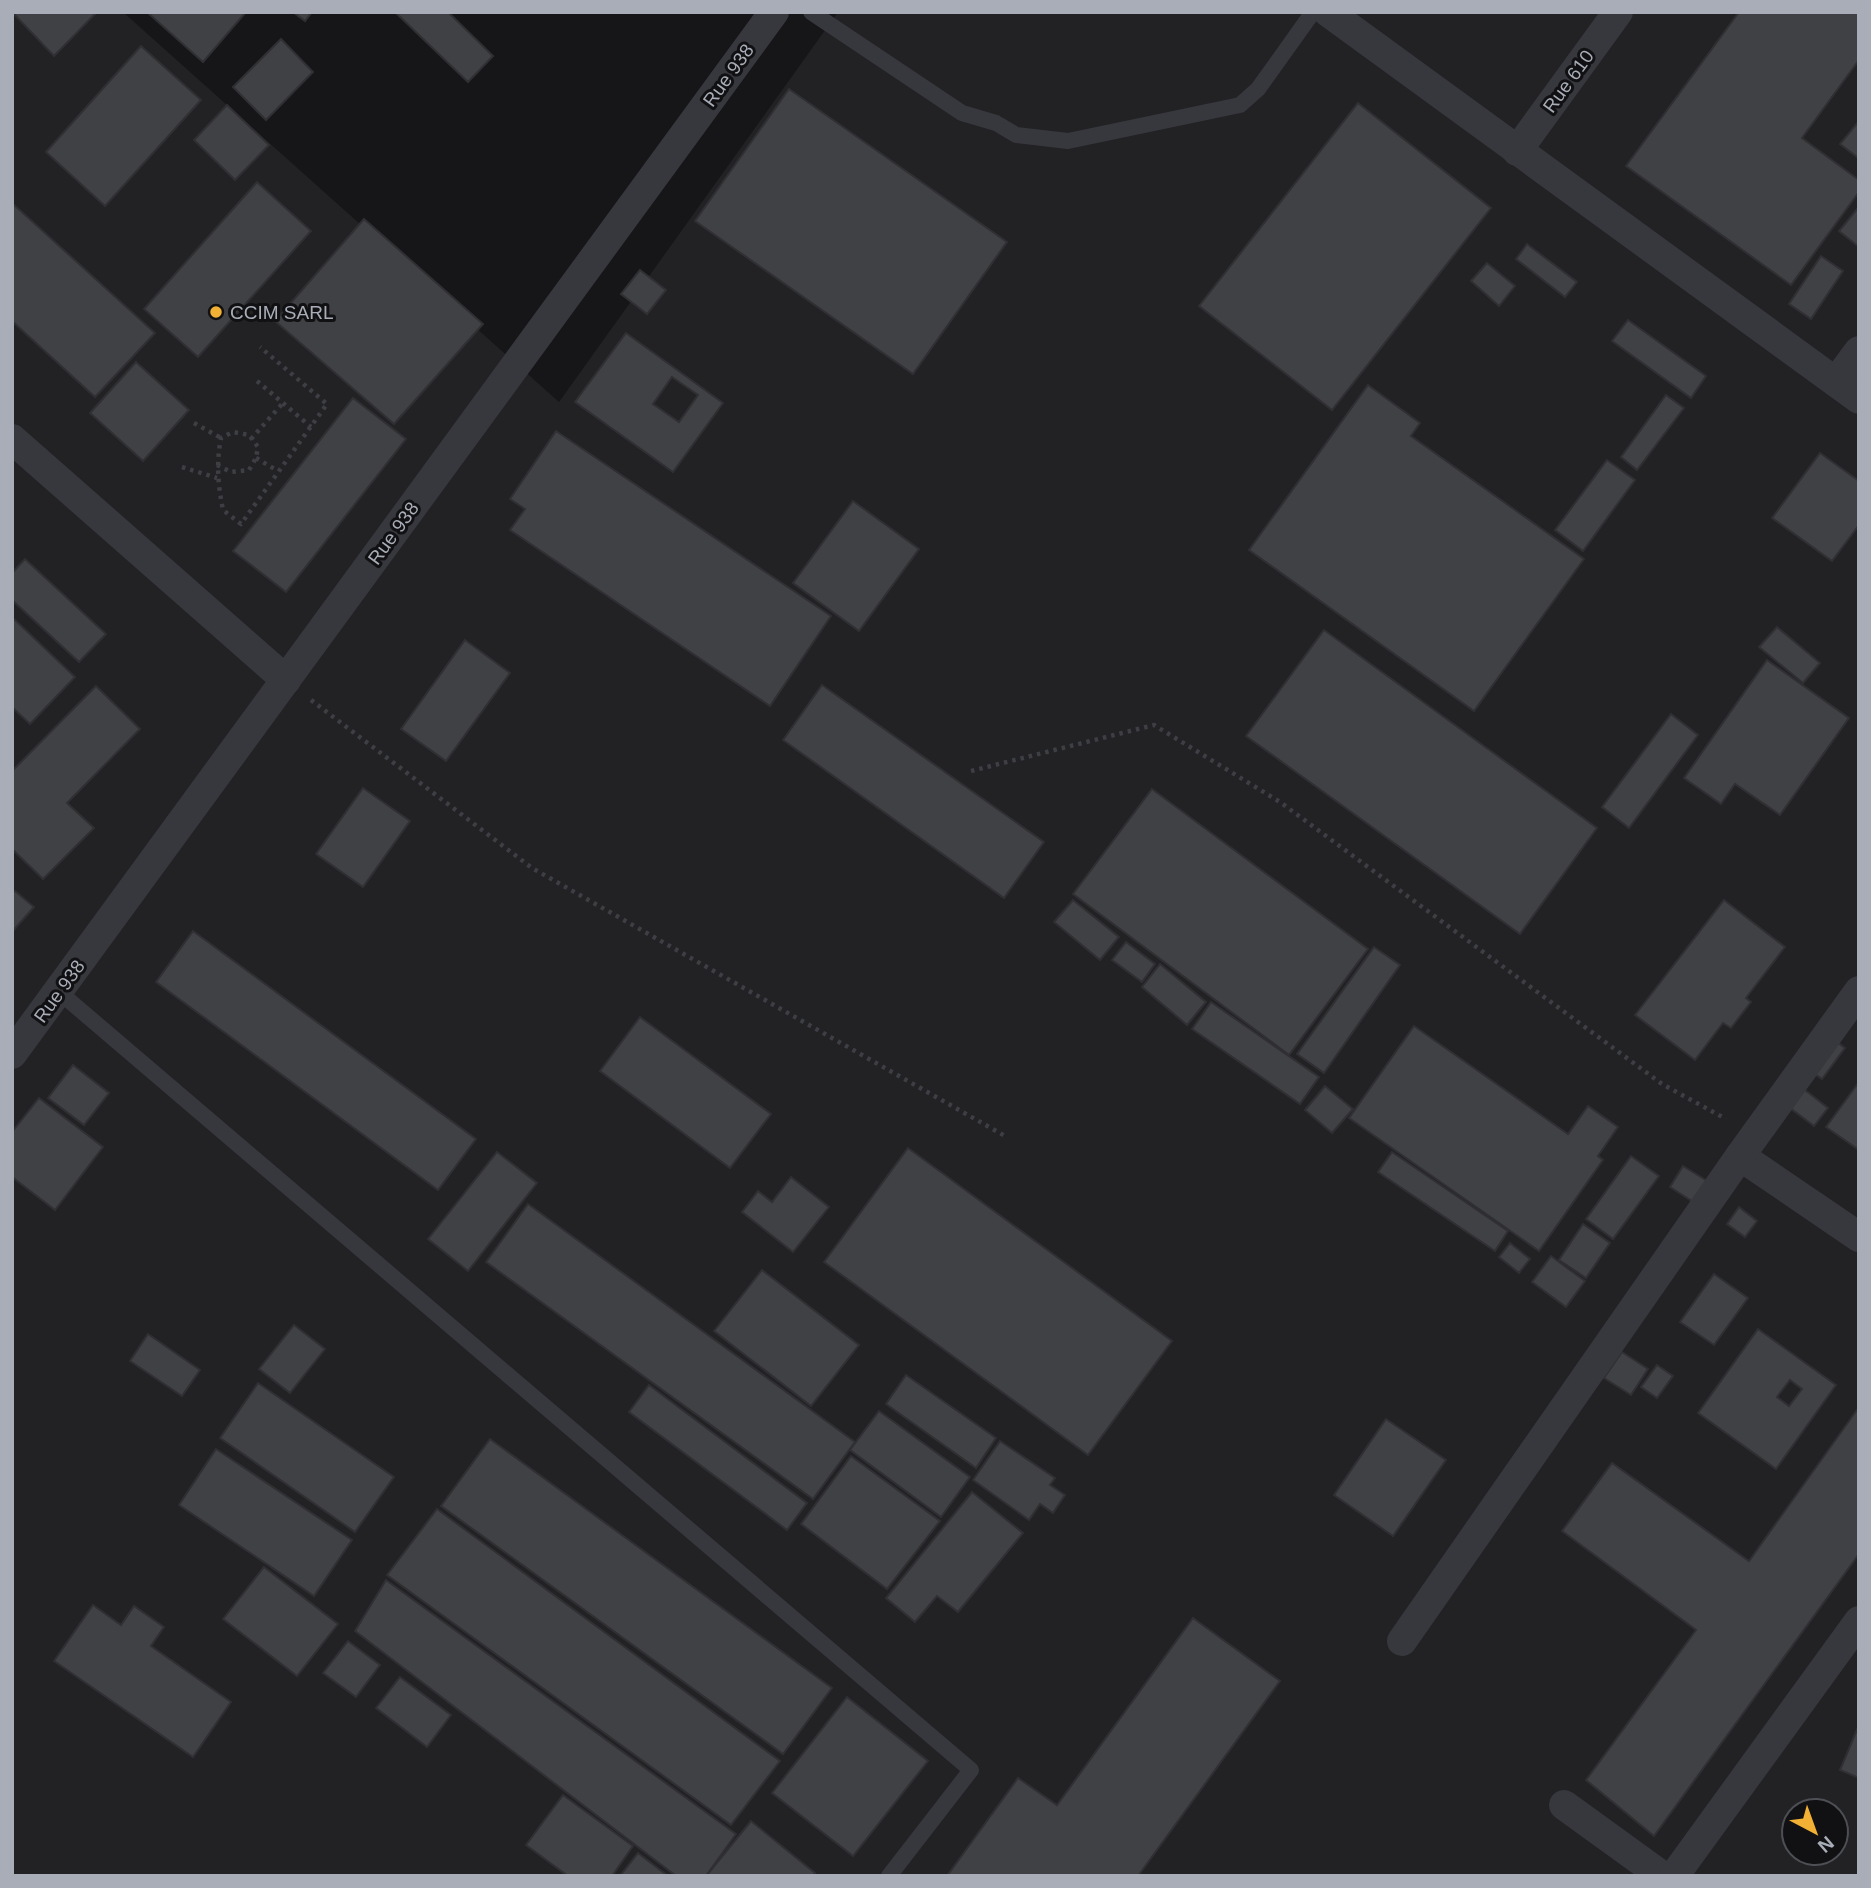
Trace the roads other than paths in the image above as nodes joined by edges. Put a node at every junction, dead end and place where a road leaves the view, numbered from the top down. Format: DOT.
graph roads {
  1 [pos="774,12"];
  2 [pos="811,12"];
  3 [pos="1313,12"];
  4 [pos="1328,12"];
  5 [pos="1618,12"];
  6 [pos="1517,150"];
  7 [pos="1859,351"];
  8 [pos="1847,391"];
  9 [pos="12,439"];
  10 [pos="286,680"];
  11 [pos="58,991"];
  12 [pos="1859,991"];
  13 [pos="12,1054"];
  14 [pos="1748,1145"];
  15 [pos="1859,1237"];
  16 [pos="1859,1620"];
  17 [pos="1402,1641"];
  18 [pos="1564,1805"];
  19 [pos="889,1876"];
  20 [pos="1662,1876"];
  21 [pos="1674,1876"];
  1 -- 10 [label="street, Rue 938"];
  2 -- 3 [label="lane"];
  4 -- 6 [label="street"];
  5 -- 6 [label="street, Rue 610"];
  6 -- 8 [label="street"];
  7 -- 8 [label="street"];
  9 -- 10 [label="street"];
  10 -- 11 [label="street, Rue 938"];
  11 -- 13 [label="street, Rue 938"];
  11 -- 19 [label="lane"];
  12 -- 14 [label="street"];
  14 -- 15 [label="street"];
  14 -- 17 [label="street"];
  16 -- 21 [label="street"];
  18 -- 20 [label="street"];
}
